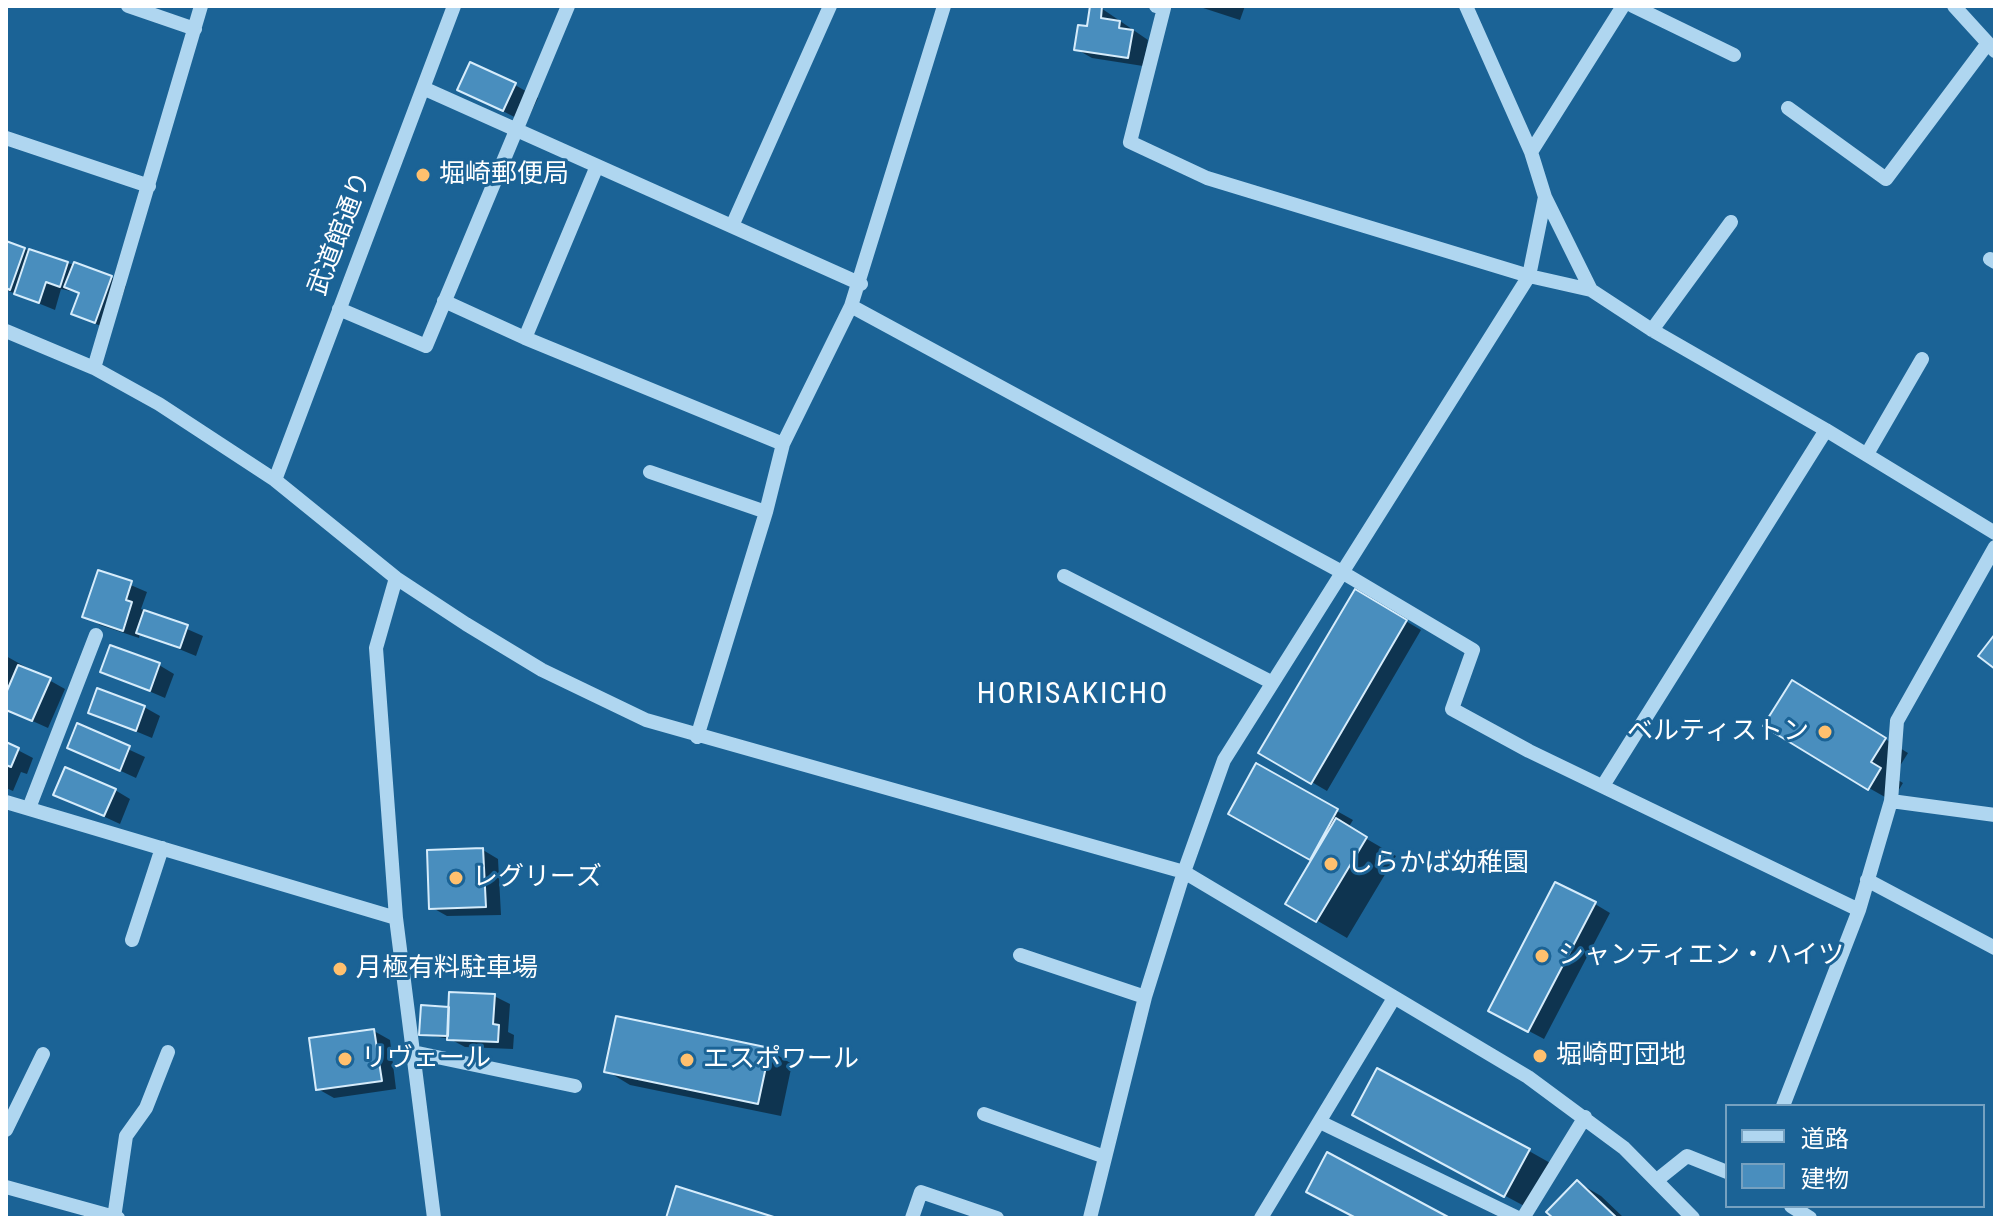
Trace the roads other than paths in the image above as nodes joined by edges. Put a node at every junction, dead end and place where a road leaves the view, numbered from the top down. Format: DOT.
graph roads {
  1 [pos="128,6"];
  2 [pos="201,6"];
  3 [pos="454,6"];
  4 [pos="568,6"];
  5 [pos="830,6"];
  6 [pos="944,6"];
  7 [pos="1156,6"];
  8 [pos="1452,6"];
  9 [pos="1623,6"];
  10 [pos="1633,6"];
  11 [pos="1954,6"];
  12 [pos="1467,8"];
  13 [pos="195,29"];
  14 [pos="1992,47"];
  15 [pos="1734,55"];
  16 [pos="423,88"];
  17 [pos="1788,108"];
  18 [pos="514,130"];
  19 [pos="6,138"];
  20 [pos="1531,152"];
  21 [pos="597,166"];
  22 [pos="149,186"];
  23 [pos="1545,197"];
  24 [pos="1731,222"];
  25 [pos="732,226"];
  26 [pos="1529,276"];
  27 [pos="861,284"];
  28 [pos="1591,290"];
  29 [pos="444,301"];
  30 [pos="851,306"];
  31 [pos="339,309"];
  32 [pos="1652,330"];
  33 [pos="6,331"];
  34 [pos="525,338"];
  35 [pos="1922,359"];
  36 [pos="94,368"];
  37 [pos="1826,430"];
  38 [pos="783,444"];
  39 [pos="1867,454"];
  40 [pos="650,472"];
  41 [pos="275,480"];
  42 [pos="766,512"];
  43 [pos="1995,533"];
  44 [pos="1995,547"];
  45 [pos="1340,571"];
  46 [pos="1064,576"];
  47 [pos="396,578"];
  48 [pos="96,635"];
  49 [pos="1271,682"];
  50 [pos="697,737"];
  51 [pos="1604,784"];
  52 [pos="1891,801"];
  53 [pos="6,802"];
  54 [pos="29,808"];
  55 [pos="1995,815"];
  56 [pos="162,848"];
  57 [pos="1184,872"];
  58 [pos="1867,880"];
  59 [pos="1859,910"];
  60 [pos="396,918"];
  61 [pos="132,940"];
  62 [pos="1995,948"];
  63 [pos="1020,955"];
  64 [pos="1145,997"];
  65 [pos="1394,998"];
  66 [pos="168,1052"];
  67 [pos="413,1052"];
  68 [pos="43,1054"];
  69 [pos="575,1086"];
  70 [pos="1784,1104"];
  71 [pos="984,1114"];
  72 [pos="1585,1117"];
  73 [pos="1320,1122"];
  74 [pos="6,1130"];
  75 [pos="1105,1157"];
  76 [pos="1725,1171"];
  77 [pos="1657,1180"];
  78 [pos="6,1187"];
  79 [pos="115,1218"];
  80 [pos="434,1218"];
  81 [pos="912,1218"];
  82 [pos="997,1218"];
  83 [pos="1090,1218"];
  84 [pos="1261,1218"];
  85 [pos="1521,1218"];
  86 [pos="1693,1218"];
  1 -- 13 [label="street"];
  2 -- 13 [label="street"];
  3 -- 16 [label="street, 武道館通り"];
  4 -- 18 [label="street"];
  5 -- 25 [label="street"];
  6 -- 27 [label="street"];
  7 -- 26 [label="street"];
  8 -- 12 [label="street"];
  9 -- 20 [label="street"];
  10 -- 15 [label="street"];
  11 -- 14 [label="street"];
  12 -- 20 [label="street"];
  13 -- 22 [label="street"];
  14 -- 17 [label="street"];
  16 -- 18 [label="street"];
  16 -- 31 [label="street, 武道館通り"];
  18 -- 21 [label="street"];
  18 -- 29 [label="street"];
  19 -- 22 [label="street"];
  20 -- 23 [label="street"];
  21 -- 25 [label="street"];
  21 -- 34 [label="street"];
  22 -- 36 [label="street"];
  23 -- 26 [label="street"];
  23 -- 28 [label="street"];
  24 -- 32 [label="street"];
  25 -- 27 [label="street"];
  26 -- 28 [label="street"];
  26 -- 45 [label="street"];
  27 -- 30 [label="street"];
  28 -- 32 [label="street"];
  29 -- 31 [label="street"];
  29 -- 34 [label="street"];
  30 -- 38 [label="street"];
  30 -- 45 [label="street"];
  31 -- 41 [label="street, 武道館通り"];
  32 -- 37 [label="street"];
  33 -- 36 [label="street"];
  34 -- 38 [label="street"];
  35 -- 39 [label="street"];
  36 -- 41 [label="street"];
  37 -- 39 [label="street"];
  37 -- 51 [label="street"];
  38 -- 42 [label="street"];
  39 -- 43 [label="street"];
  40 -- 42 [label="street"];
  41 -- 47 [label="street"];
  42 -- 50 [label="street"];
  44 -- 52 [label="street"];
  45 -- 49 [label="street"];
  45 -- 51 [label="street"];
  46 -- 49 [label="street"];
  47 -- 50 [label="street"];
  47 -- 60 [label="street"];
  48 -- 54 [label="street"];
  49 -- 57 [label="street"];
  50 -- 57 [label="street"];
  51 -- 59 [label="street"];
  52 -- 55 [label="street"];
  52 -- 58 [label="street"];
  53 -- 54 [label="street"];
  54 -- 56 [label="street"];
  56 -- 60 [label="street"];
  56 -- 61 [label="street"];
  57 -- 64 [label="street"];
  57 -- 65 [label="street"];
  58 -- 59 [label="street"];
  58 -- 62 [label="street"];
  59 -- 70 [label="street"];
  60 -- 67 [label="street"];
  63 -- 64 [label="street"];
  64 -- 75 [label="street"];
  65 -- 72 [label="street"];
  65 -- 73 [label="street"];
  66 -- 79 [label="street"];
  67 -- 69 [label="street"];
  67 -- 80 [label="street"];
  68 -- 74 [label="street"];
  71 -- 75 [label="street"];
  72 -- 77 [label="street"];
  72 -- 85 [label="street"];
  73 -- 84 [label="street"];
  73 -- 85 [label="street"];
  75 -- 83 [label="street"];
  76 -- 77 [label="street"];
  77 -- 86 [label="street"];
  78 -- 79 [label="street"];
  81 -- 82 [label="street"];
}
